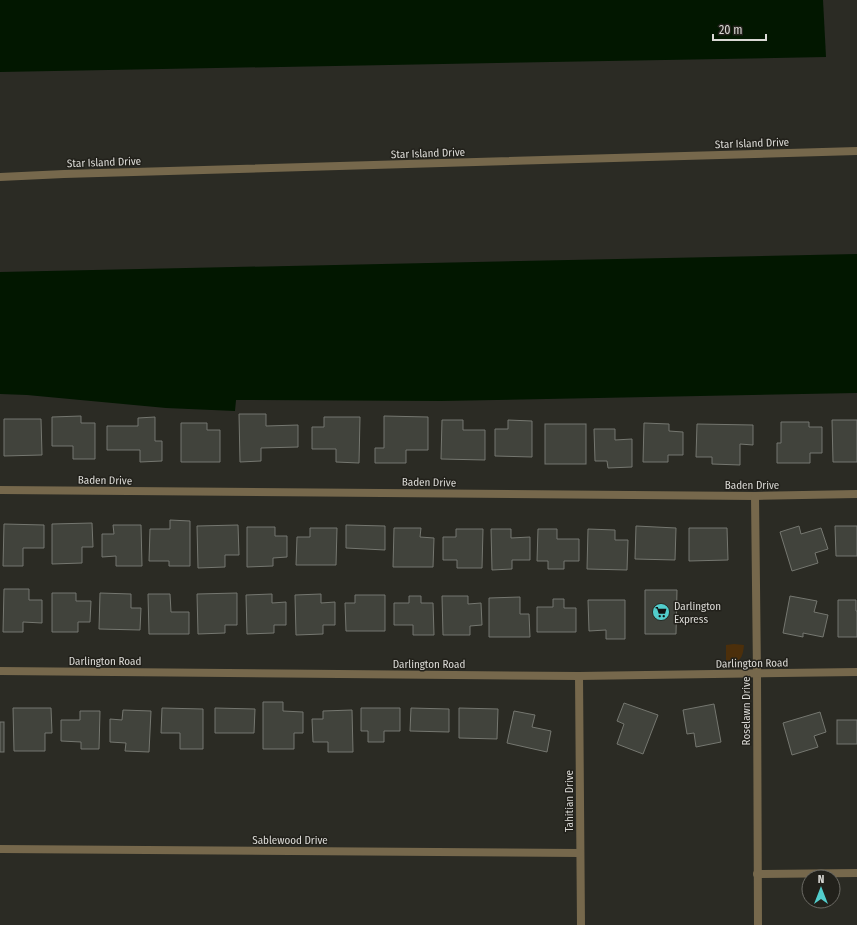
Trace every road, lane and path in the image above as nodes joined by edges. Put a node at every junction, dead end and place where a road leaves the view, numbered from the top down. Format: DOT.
graph roads {
  1 [pos="857,151"];
  2 [pos="0,177"];
  3 [pos="0,490"];
  4 [pos="857,494"];
  5 [pos="755,496"];
  6 [pos="0,671"];
  7 [pos="857,672"];
  8 [pos="757,674"];
  9 [pos="579,676"];
  10 [pos="0,849"];
  11 [pos="580,853"];
  12 [pos="857,873"];
  13 [pos="757,874"];
  14 [pos="581,925"];
  15 [pos="758,925"];
  1 -- 2 [label="street, Star Island Drive"];
  3 -- 5 [label="street, Baden Drive"];
  4 -- 5 [label="street, Baden Drive"];
  5 -- 8 [label="street, Roselawn Drive"];
  6 -- 9 [label="street, Darlington Road"];
  7 -- 8 [label="street, Darlington Road"];
  8 -- 9 [label="street, Darlington Road"];
  8 -- 13 [label="street, Roselawn Drive"];
  9 -- 11 [label="street, Tahitian Drive"];
  10 -- 11 [label="street, Sablewood Drive"];
  11 -- 14 [label="street, Tahitian Drive"];
  12 -- 13 [label="street"];
  13 -- 15 [label="street, Roselawn Drive"];
}
